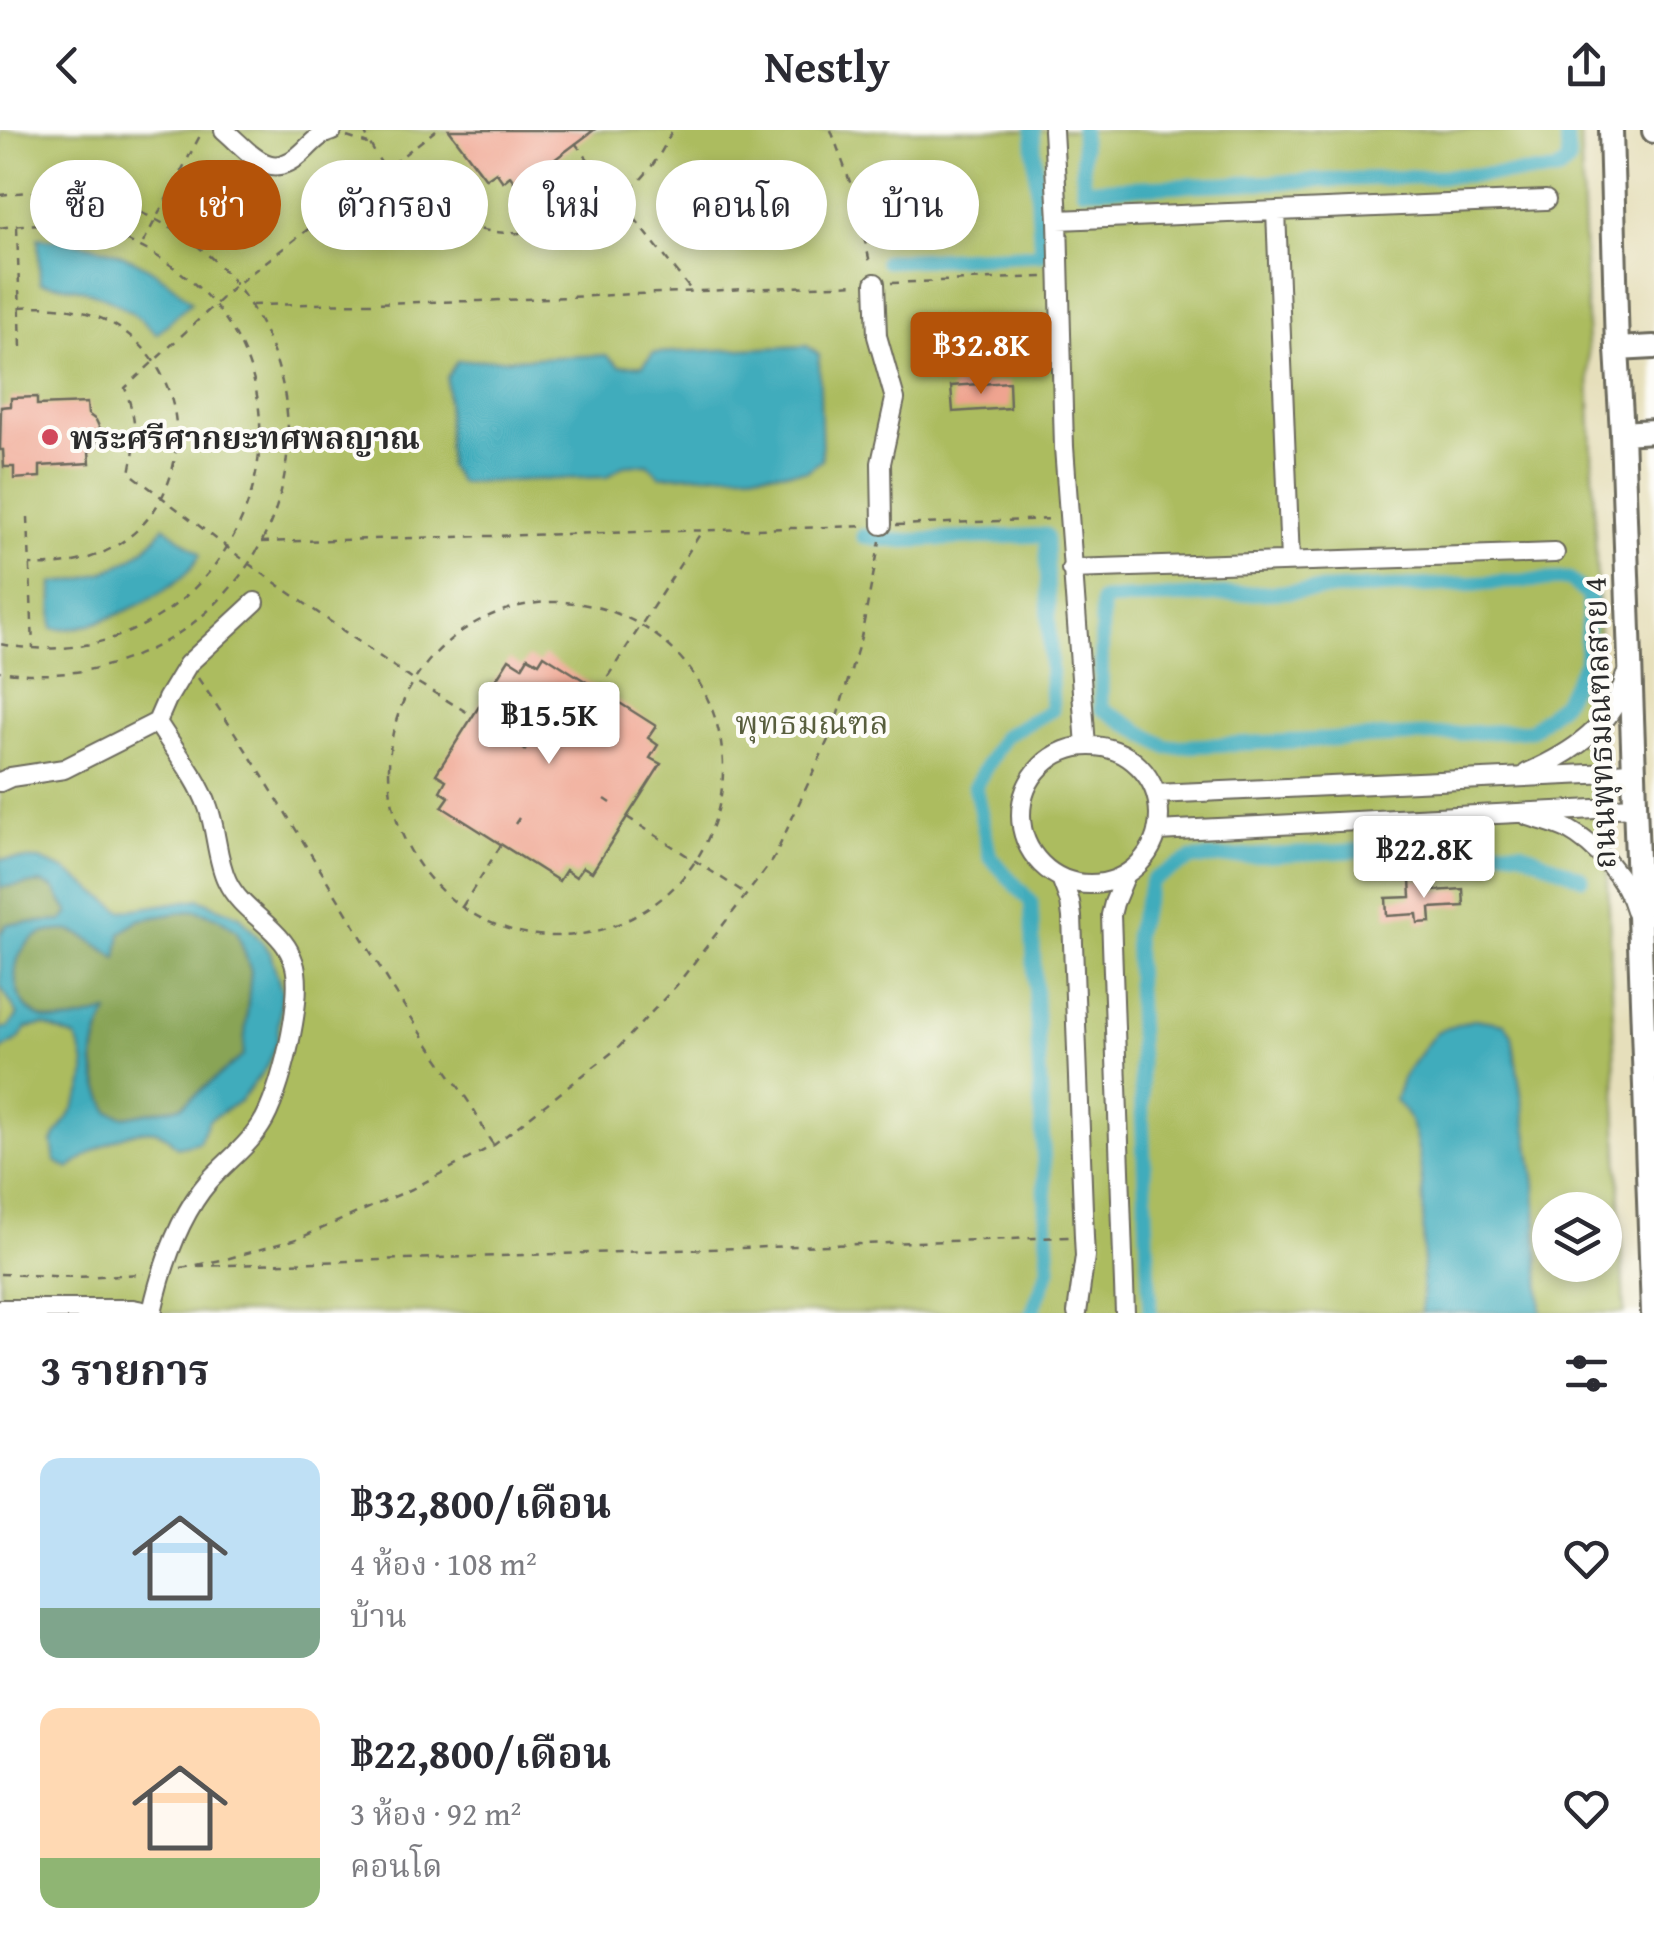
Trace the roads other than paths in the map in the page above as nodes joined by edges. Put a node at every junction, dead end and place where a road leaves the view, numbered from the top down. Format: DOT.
graph roads {
  1 [pos="224,130"];
  2 [pos="1054,130"];
  3 [pos="1609,130"];
  4 [pos="332,131"];
  5 [pos="1546,200"];
  6 [pos="1276,211"];
  7 [pos="1058,220"];
  8 [pos="875,284"];
  9 [pos="1654,347"];
  10 [pos="1617,349"];
  11 [pos="1654,431"];
  12 [pos="1622,433"];
  13 [pos="882,525"];
  14 [pos="1555,554"];
  15 [pos="1290,560"];
  16 [pos="1071,568"];
  17 [pos="255,602"];
  18 [pos="1629,640"];
  19 [pos="156,722"];
  20 [pos="1086,746"];
  21 [pos="1643,772"];
  22 [pos="1517,777"];
  23 [pos="0,782"];
  24 [pos="1156,794"];
  25 [pos="1644,806"];
  26 [pos="1514,812"];
  27 [pos="1157,832"];
  28 [pos="1645,835"];
  29 [pos="1126,874"];
  30 [pos="1061,878"];
  31 [pos="1640,950"];
  32 [pos="0,1309"];
  33 [pos="152,1313"];
  34 [pos="1077,1313"];
  35 [pos="1125,1313"];
  36 [pos="1653,1313"];
  1 -- 4 [label="street"];
  2 -- 7 [label="street"];
  3 -- 10 [label="main road, ถนนพุทธมณฑลสาย 4"];
  5 -- 6 [label="street"];
  6 -- 7 [label="street"];
  6 -- 15 [label="street"];
  7 -- 16 [label="street"];
  8 -- 13 [label="street"];
  9 -- 10 [label="main road"];
  10 -- 12 [label="main road, ถนนพุทธมณฑลสาย 4"];
  11 -- 12 [label="main road"];
  12 -- 18 [label="main road, ถนนพุทธมณฑลสาย 4"];
  14 -- 15 [label="street"];
  15 -- 16 [label="street"];
  16 -- 20 [label="street"];
  17 -- 19 [label="street"];
  18 -- 21 [label="main road, ถนนพุทธมณฑลสาย 4"];
  18 -- 22 [label="street"];
  19 -- 23 [label="street"];
  19 -- 33 [label="street"];
  20 -- 24 [label="street"];
  20 -- 30 [label="street"];
  21 -- 22 [label="street"];
  21 -- 25 [label="main road, ถนนพุทธมณฑลสาย 4"];
  22 -- 24 [label="street"];
  24 -- 27 [label="street"];
  25 -- 26 [label="street"];
  25 -- 28 [label="main road, ถนนพุทธมณฑลสาย 4"];
  26 -- 27 [label="street"];
  26 -- 31 [label="street"];
  27 -- 29 [label="street"];
  28 -- 31 [label="main road, ถนนพุทธมณฑลสาย 4"];
  29 -- 30 [label="street"];
  29 -- 35 [label="street"];
  30 -- 34 [label="street"];
  31 -- 36 [label="main road, ถนนพุทธมณฑลสาย 4"];
  32 -- 33 [label="street"];
}
